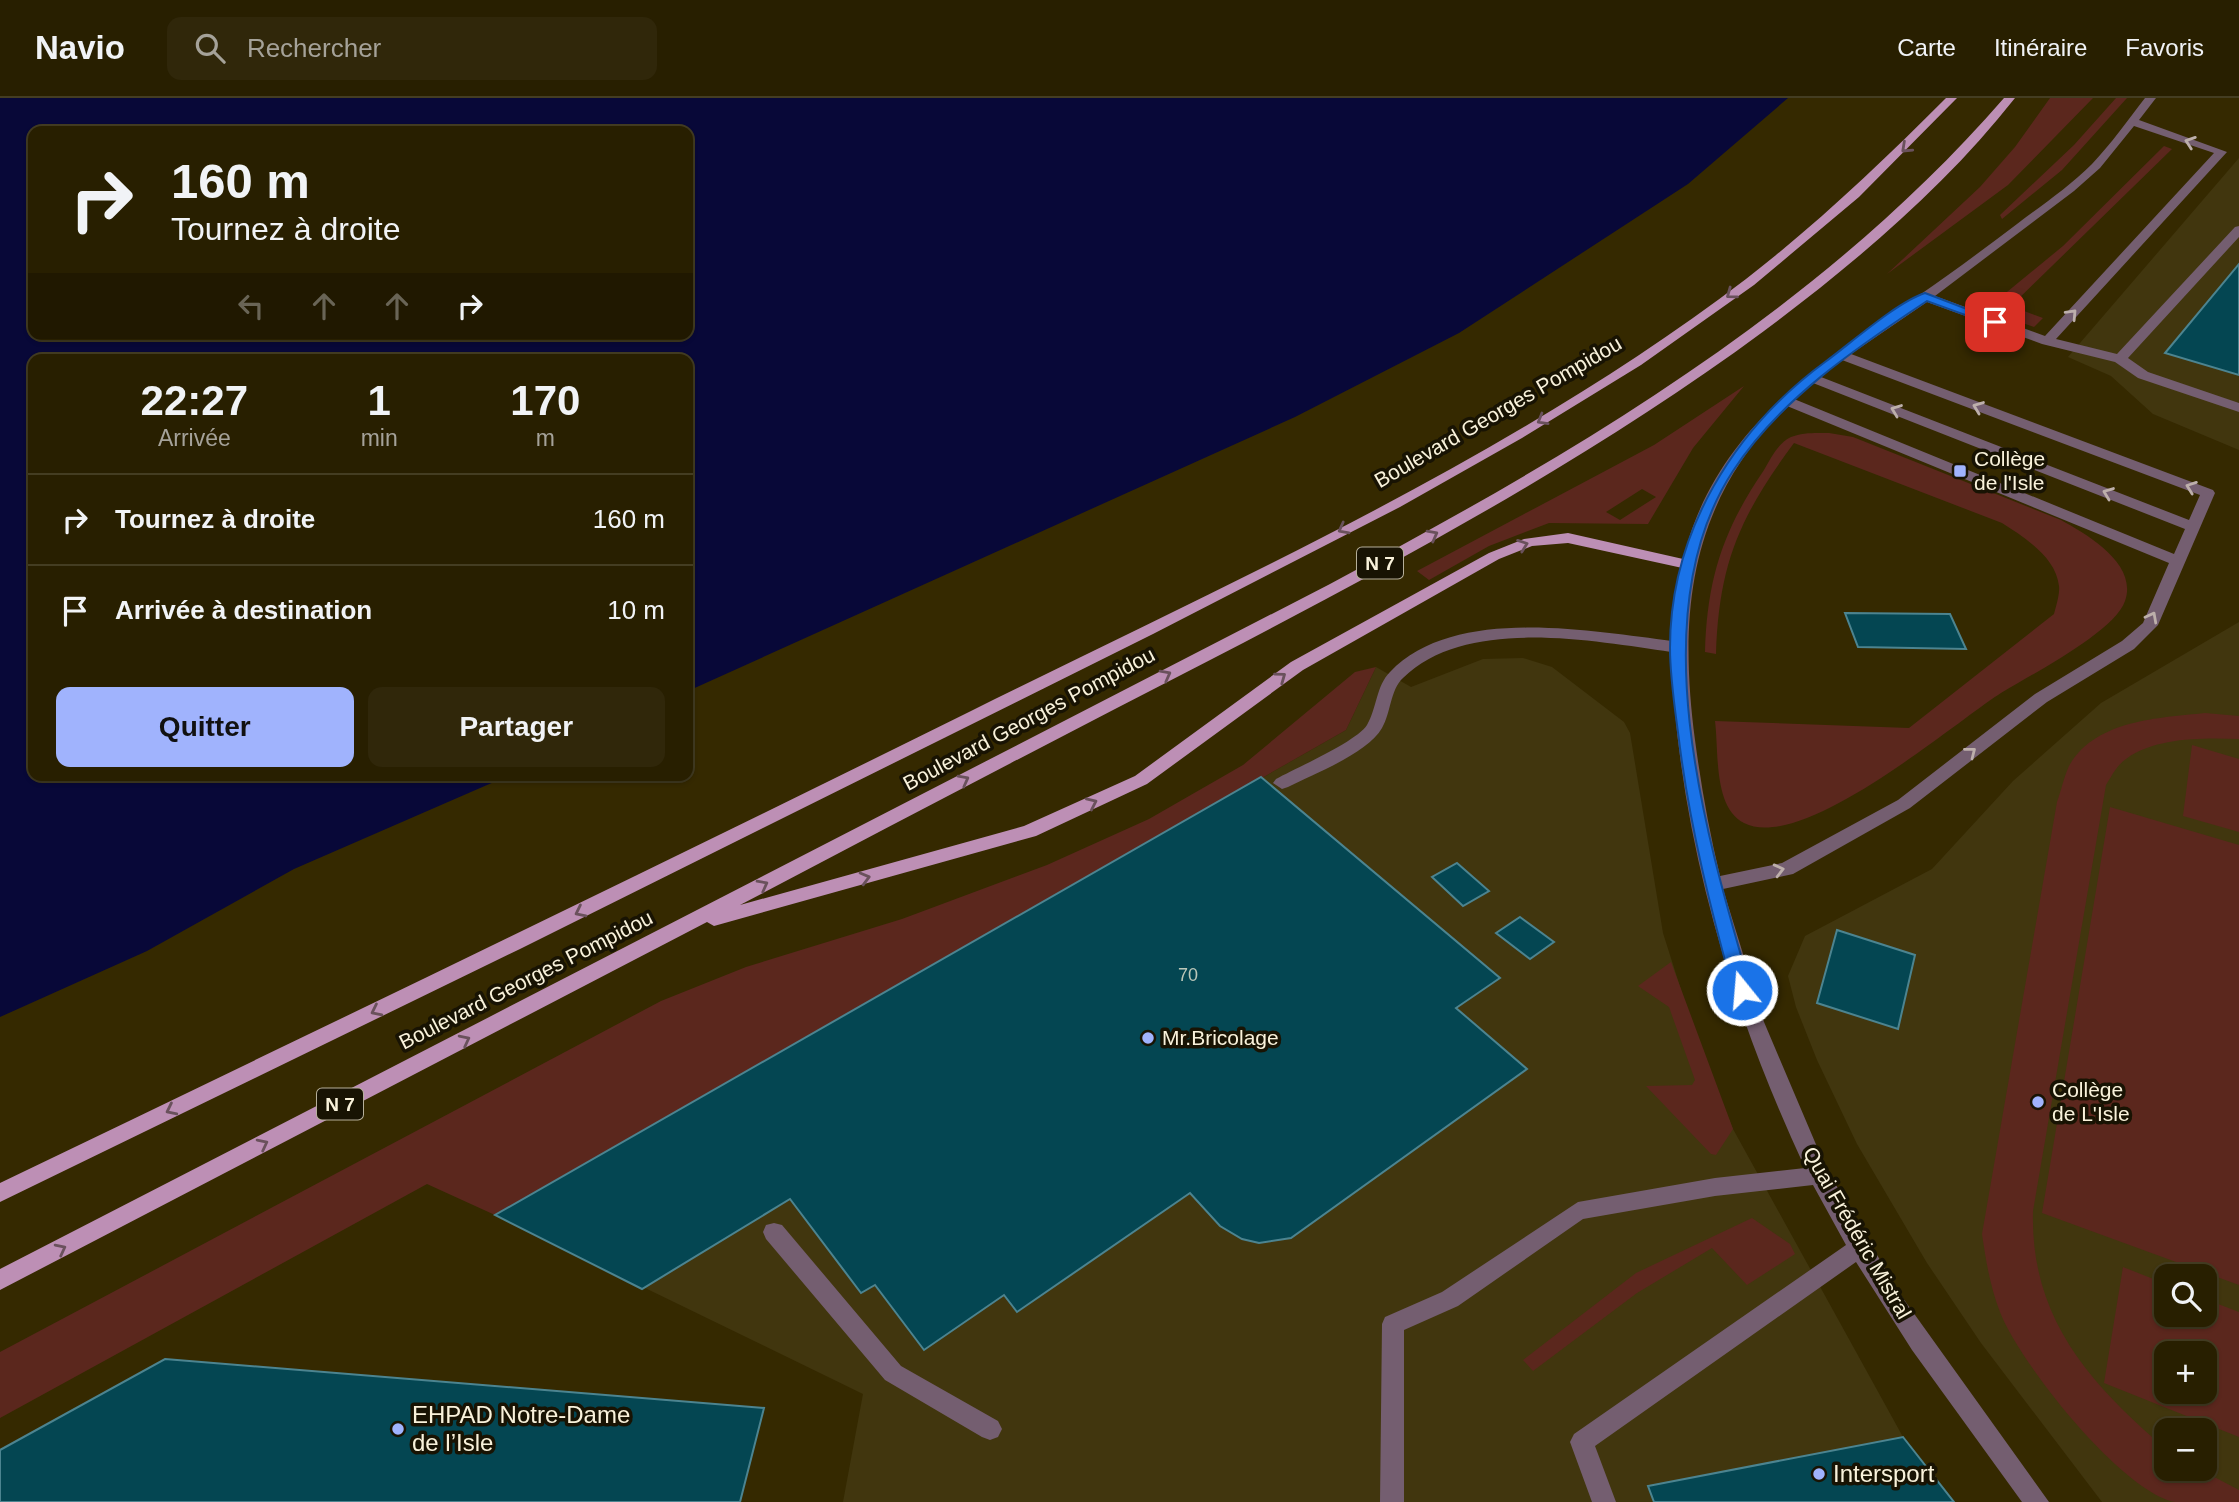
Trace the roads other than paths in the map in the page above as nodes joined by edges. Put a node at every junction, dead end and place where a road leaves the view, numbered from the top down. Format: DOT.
graph roads {
  1 [pos="1952,98"];
  2 [pos="2010,98"];
  3 [pos="2151,98"];
  4 [pos="2133,122"];
  5 [pos="2239,230"];
  6 [pos="1925,296"];
  7 [pos="2047,341"];
  8 [pos="1840,355"];
  9 [pos="2120,359"];
  10 [pos="1811,378"];
  11 [pos="1786,401"];
  12 [pos="2239,408"];
  13 [pos="2194,527"];
  14 [pos="2178,561"];
  15 [pos="1687,564"];
  16 [pos="1677,647"];
  17 [pos="1282,783"];
  18 [pos="1712,884"];
  19 [pos="681,928"];
  20 [pos="1819,1175"];
  21 [pos="0,1193"];
  22 [pos="774,1232"];
  23 [pos="1861,1247"];
  24 [pos="0,1280"];
  25 [pos="990,1429"];
  26 [pos="1392,1502"];
  27 [pos="1605,1502"];
  28 [pos="2037,1502"];
  1 -- 21 [label="main road, Boulevard Georges Pompidou / N 7, one-way"];
  19 -- 2 [label="main road, Boulevard Georges Pompidou / N 7, one-way"];
  3 -- 4 [label="street, Quai Frédéric Mistral"];
  4 -- 6 [label="street, Quai Frédéric Mistral"];
  7 -- 4 [label="street, one-way"];
  5 -- 9 [label="street"];
  6 -- 7 [label="street"];
  6 -- 8 [label="street, Quai Frédéric Mistral"];
  7 -- 9 [label="street"];
  8 -- 10 [label="street, Quai Frédéric Mistral"];
  13 -- 8 [label="street, one-way"];
  9 -- 12 [label="street"];
  10 -- 11 [label="street, Quai Frédéric Mistral"];
  13 -- 10 [label="street, one-way"];
  11 -- 14 [label="street"];
  11 -- 15 [label="street, Quai Frédéric Mistral"];
  13 -- 14 [label="street"];
  18 -- 14 [label="street, one-way"];
  15 -- 16 [label="street, Quai Frédéric Mistral"];
  19 -- 15 [label="main road, one-way"];
  16 -- 17 [label="street"];
  16 -- 18 [label="street, Quai Frédéric Mistral"];
  18 -- 20 [label="street, Quai Frédéric Mistral"];
  24 -- 19 [label="main road, Boulevard Georges Pompidou / N 7, one-way"];
  20 -- 23 [label="street, Quai Frédéric Mistral"];
  20 -- 26 [label="street"];
  22 -- 25 [label="street"];
  23 -- 27 [label="street"];
  23 -- 28 [label="street, Quai Frédéric Mistral"];
}
